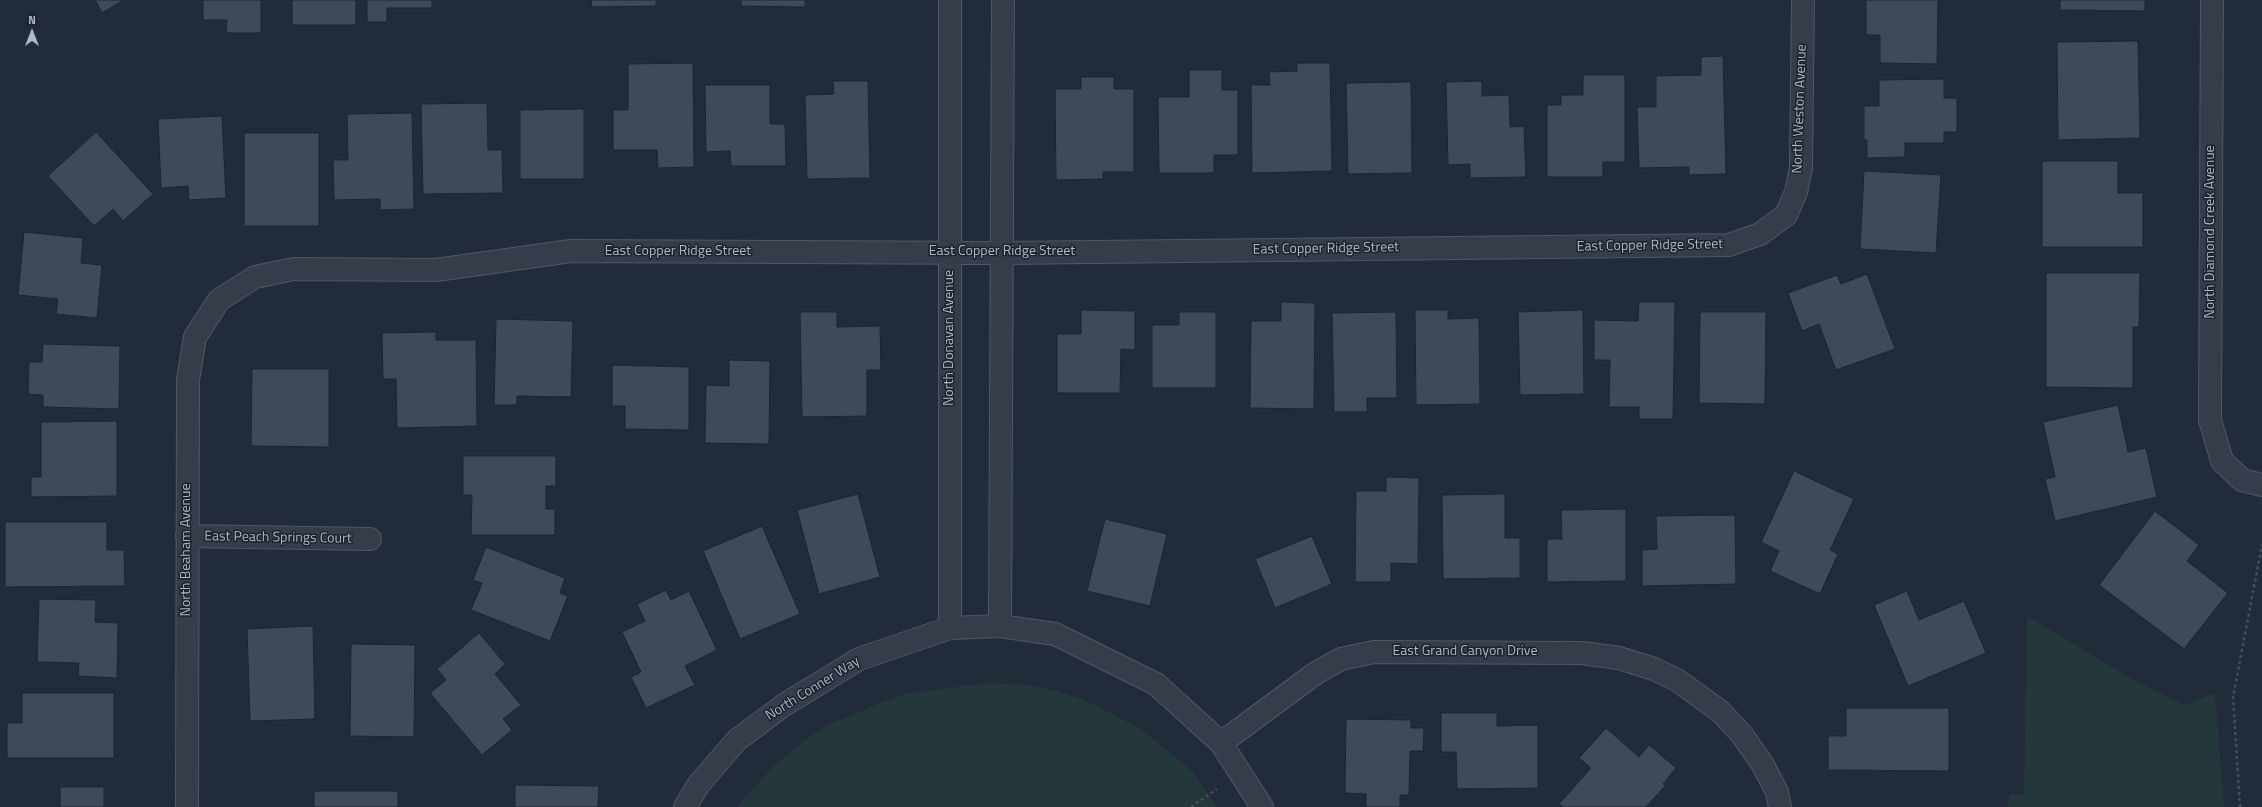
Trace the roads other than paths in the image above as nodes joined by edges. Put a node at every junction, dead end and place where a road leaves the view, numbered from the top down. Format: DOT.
graph roads {
  1 [pos="950,0"];
  2 [pos="1003,0"];
  3 [pos="1803,0"];
  4 [pos="2212,0"];
  5 [pos="1786,215"];
  6 [pos="950,253"];
  7 [pos="1003,253"];
  8 [pos="219,300"];
  9 [pos="2262,485"];
  10 [pos="187,536"];
  11 [pos="370,539"];
  12 [pos="1000,626"];
  13 [pos="950,628"];
  14 [pos="1221,743"];
  15 [pos="187,807"];
  16 [pos="685,807"];
  17 [pos="1262,807"];
  18 [pos="1780,807"];
  1 -- 6 [label="street, North Donavan Avenue"];
  2 -- 7 [label="street"];
  3 -- 5 [label="street, North Weston Avenue"];
  4 -- 9 [label="street, North Diamond Creek Avenue"];
  5 -- 7 [label="street, East Copper Ridge Street"];
  6 -- 7 [label="street, East Copper Ridge Street"];
  6 -- 8 [label="street, East Copper Ridge Street"];
  6 -- 13 [label="street, North Donavan Avenue"];
  7 -- 12 [label="street"];
  8 -- 10 [label="street, North Beaham Avenue"];
  10 -- 11 [label="street, East Peach Springs Court"];
  10 -- 15 [label="street, North Beaham Avenue"];
  12 -- 13 [label="street, North Conner Way"];
  12 -- 14 [label="street, North Conner Way"];
  13 -- 16 [label="street, North Conner Way"];
  14 -- 17 [label="street, North Conner Way"];
  14 -- 18 [label="street, East Grand Canyon Drive"];
}
